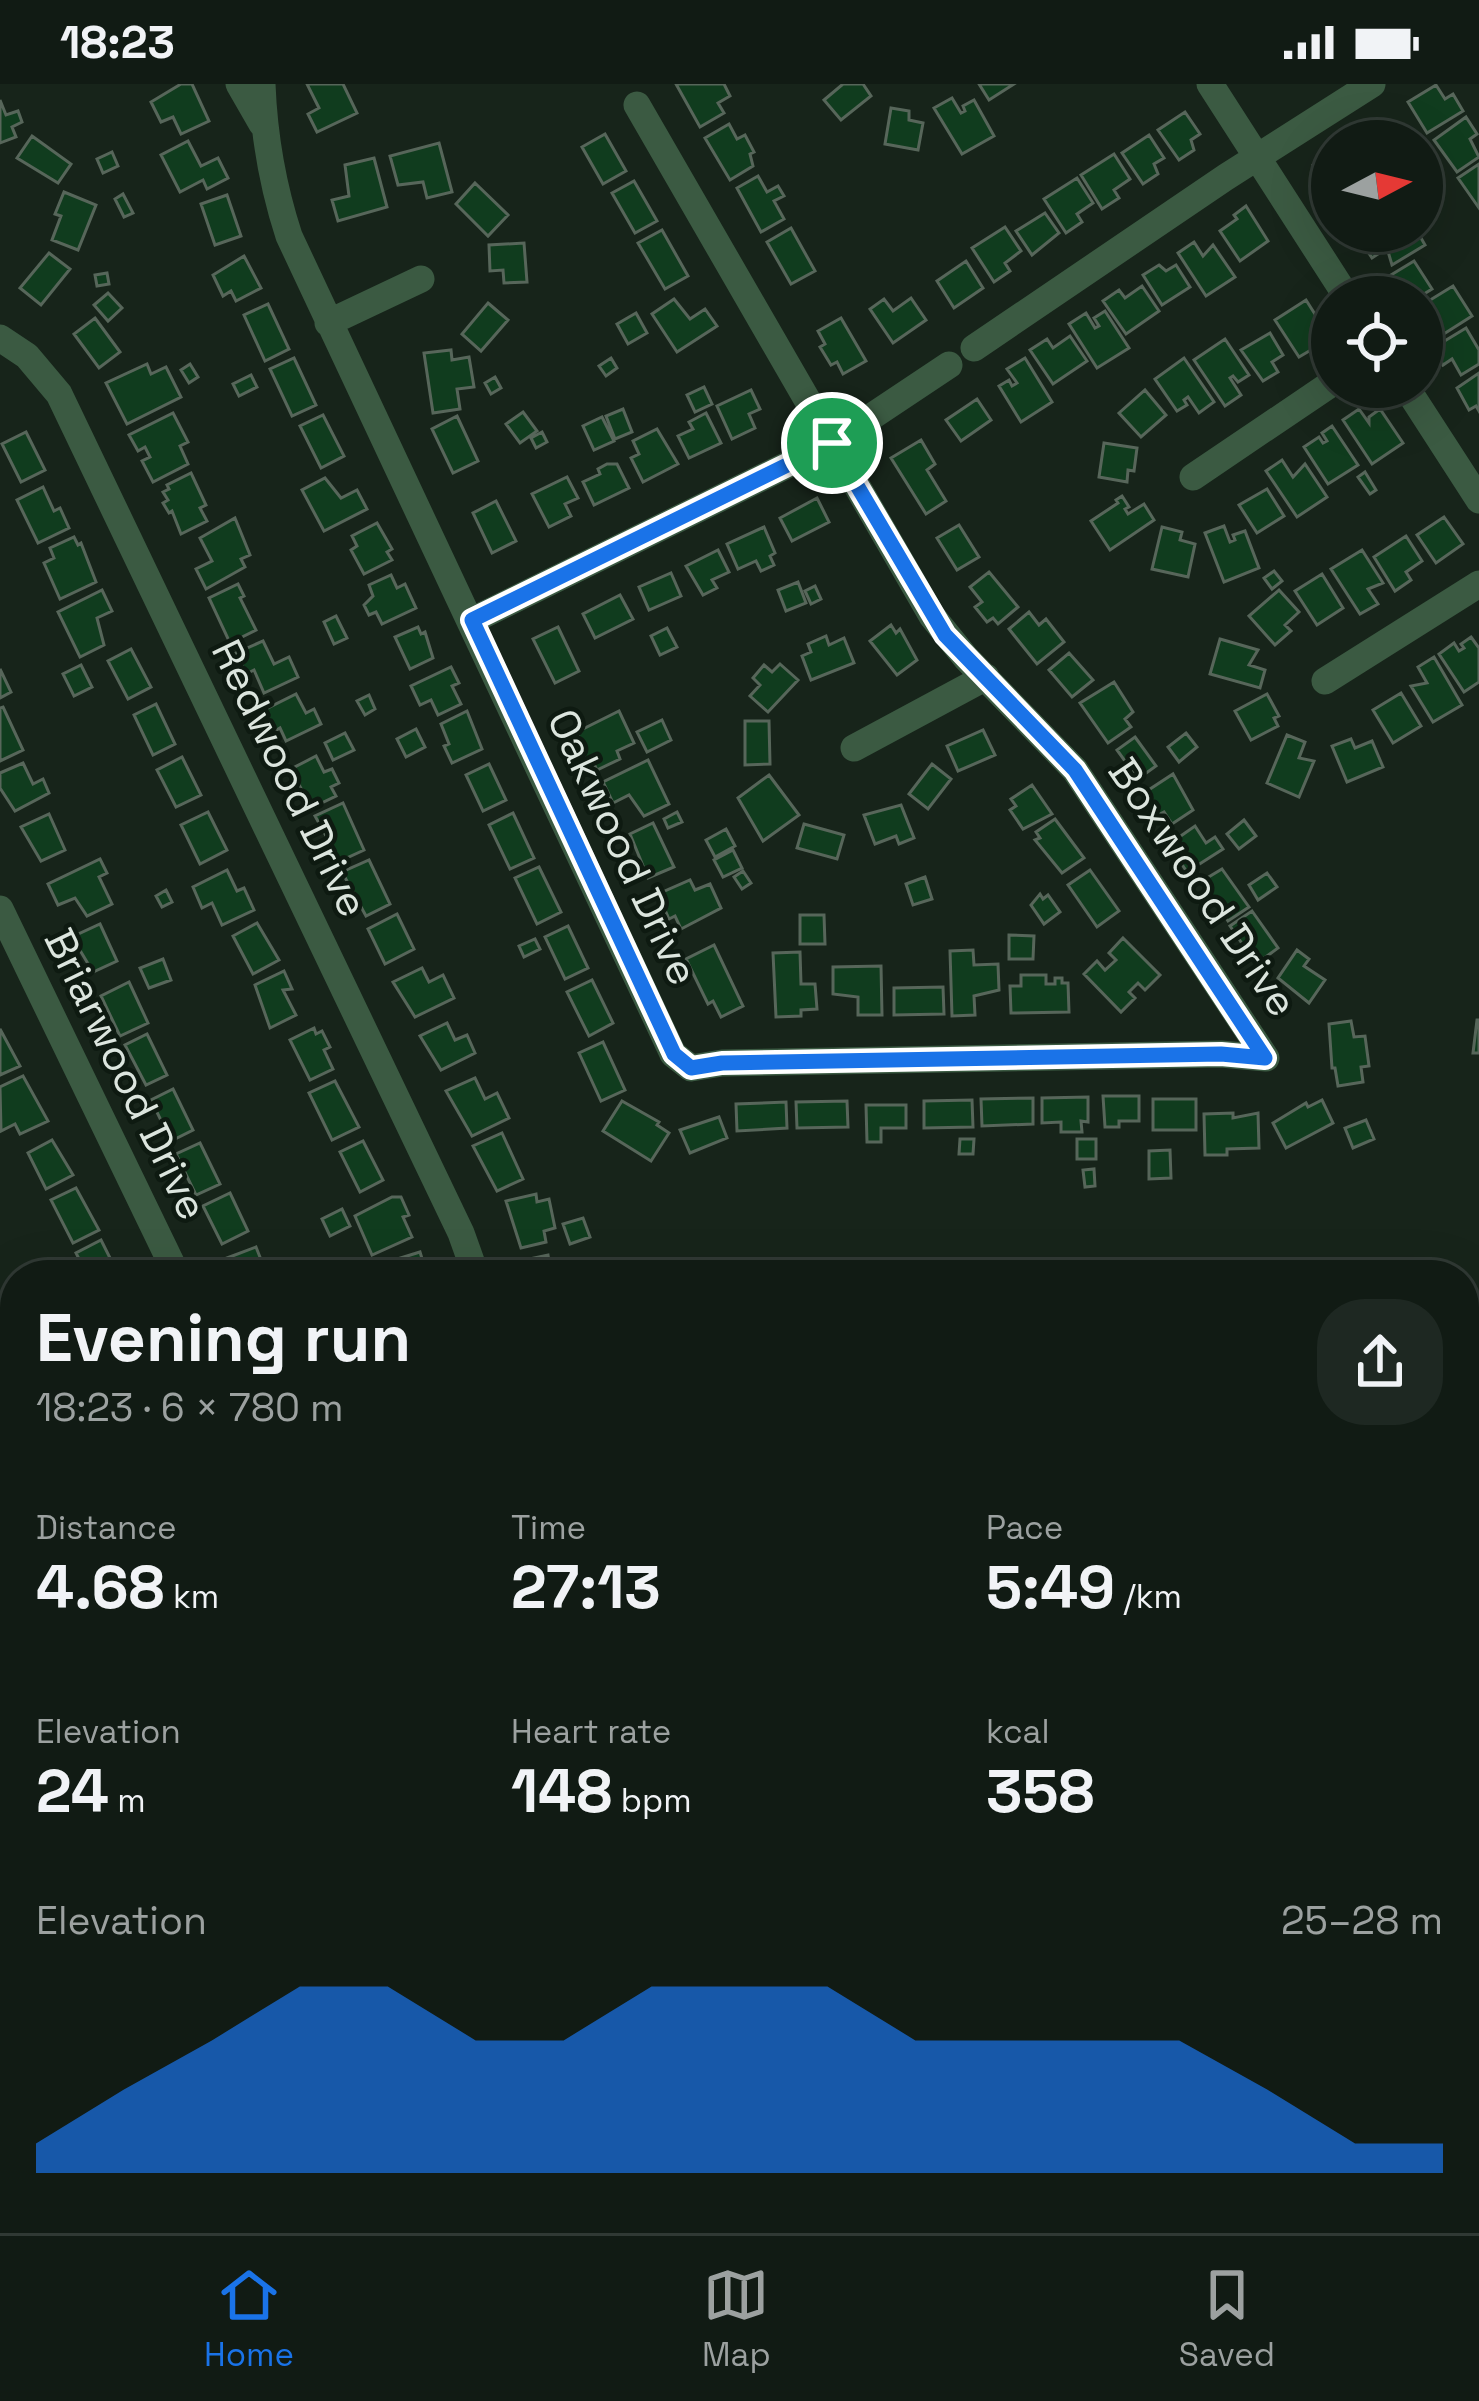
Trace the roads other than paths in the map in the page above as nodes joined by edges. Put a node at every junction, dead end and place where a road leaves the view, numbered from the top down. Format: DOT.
graph roads {
  1 [pos="239,84"];
  2 [pos="262,84"];
  3 [pos="1210,84"];
  4 [pos="1372,84"];
  5 [pos="637,105"];
  6 [pos="264,127"];
  7 [pos="1256,158"];
  8 [pos="1333,276"];
  9 [pos="422,279"];
  10 [pos="328,323"];
  11 [pos="0,338"];
  12 [pos="974,348"];
  13 [pos="949,365"];
  14 [pos="1311,397"];
  15 [pos="1420,408"];
  16 [pos="832,443"];
  17 [pos="1192,477"];
  18 [pos="1479,500"];
  19 [pos="1479,584"];
  20 [pos="472,620"];
  21 [pos="986,677"];
  22 [pos="1325,682"];
  23 [pos="854,748"];
  24 [pos="0,909"];
  25 [pos="1265,1058"];
  26 [pos="170,1260"];
  27 [pos="470,1260"];
  1 -- 6 [label="street, Oakwood Drive"];
  2 -- 6 [label="street, Oakwood Drive"];
  3 -- 7 [label="street"];
  4 -- 7 [label="street"];
  5 -- 16 [label="street, Boxwood Drive"];
  6 -- 10 [label="street, Oakwood Drive"];
  7 -- 8 [label="street"];
  7 -- 12 [label="street"];
  9 -- 10 [label="street"];
  10 -- 20 [label="street, Oakwood Drive"];
  11 -- 27 [label="street, Redwood Drive"];
  13 -- 16 [label="street"];
  14 -- 17 [label="street"];
  15 -- 18 [label="street"];
  16 -- 20 [label="street"];
  16 -- 21 [label="street, Boxwood Drive"];
  19 -- 22 [label="street"];
  20 -- 25 [label="street, Oakwood Drive"];
  21 -- 23 [label="street"];
  21 -- 25 [label="street, Boxwood Drive"];
  24 -- 26 [label="street, Briarwood Drive"];
}
